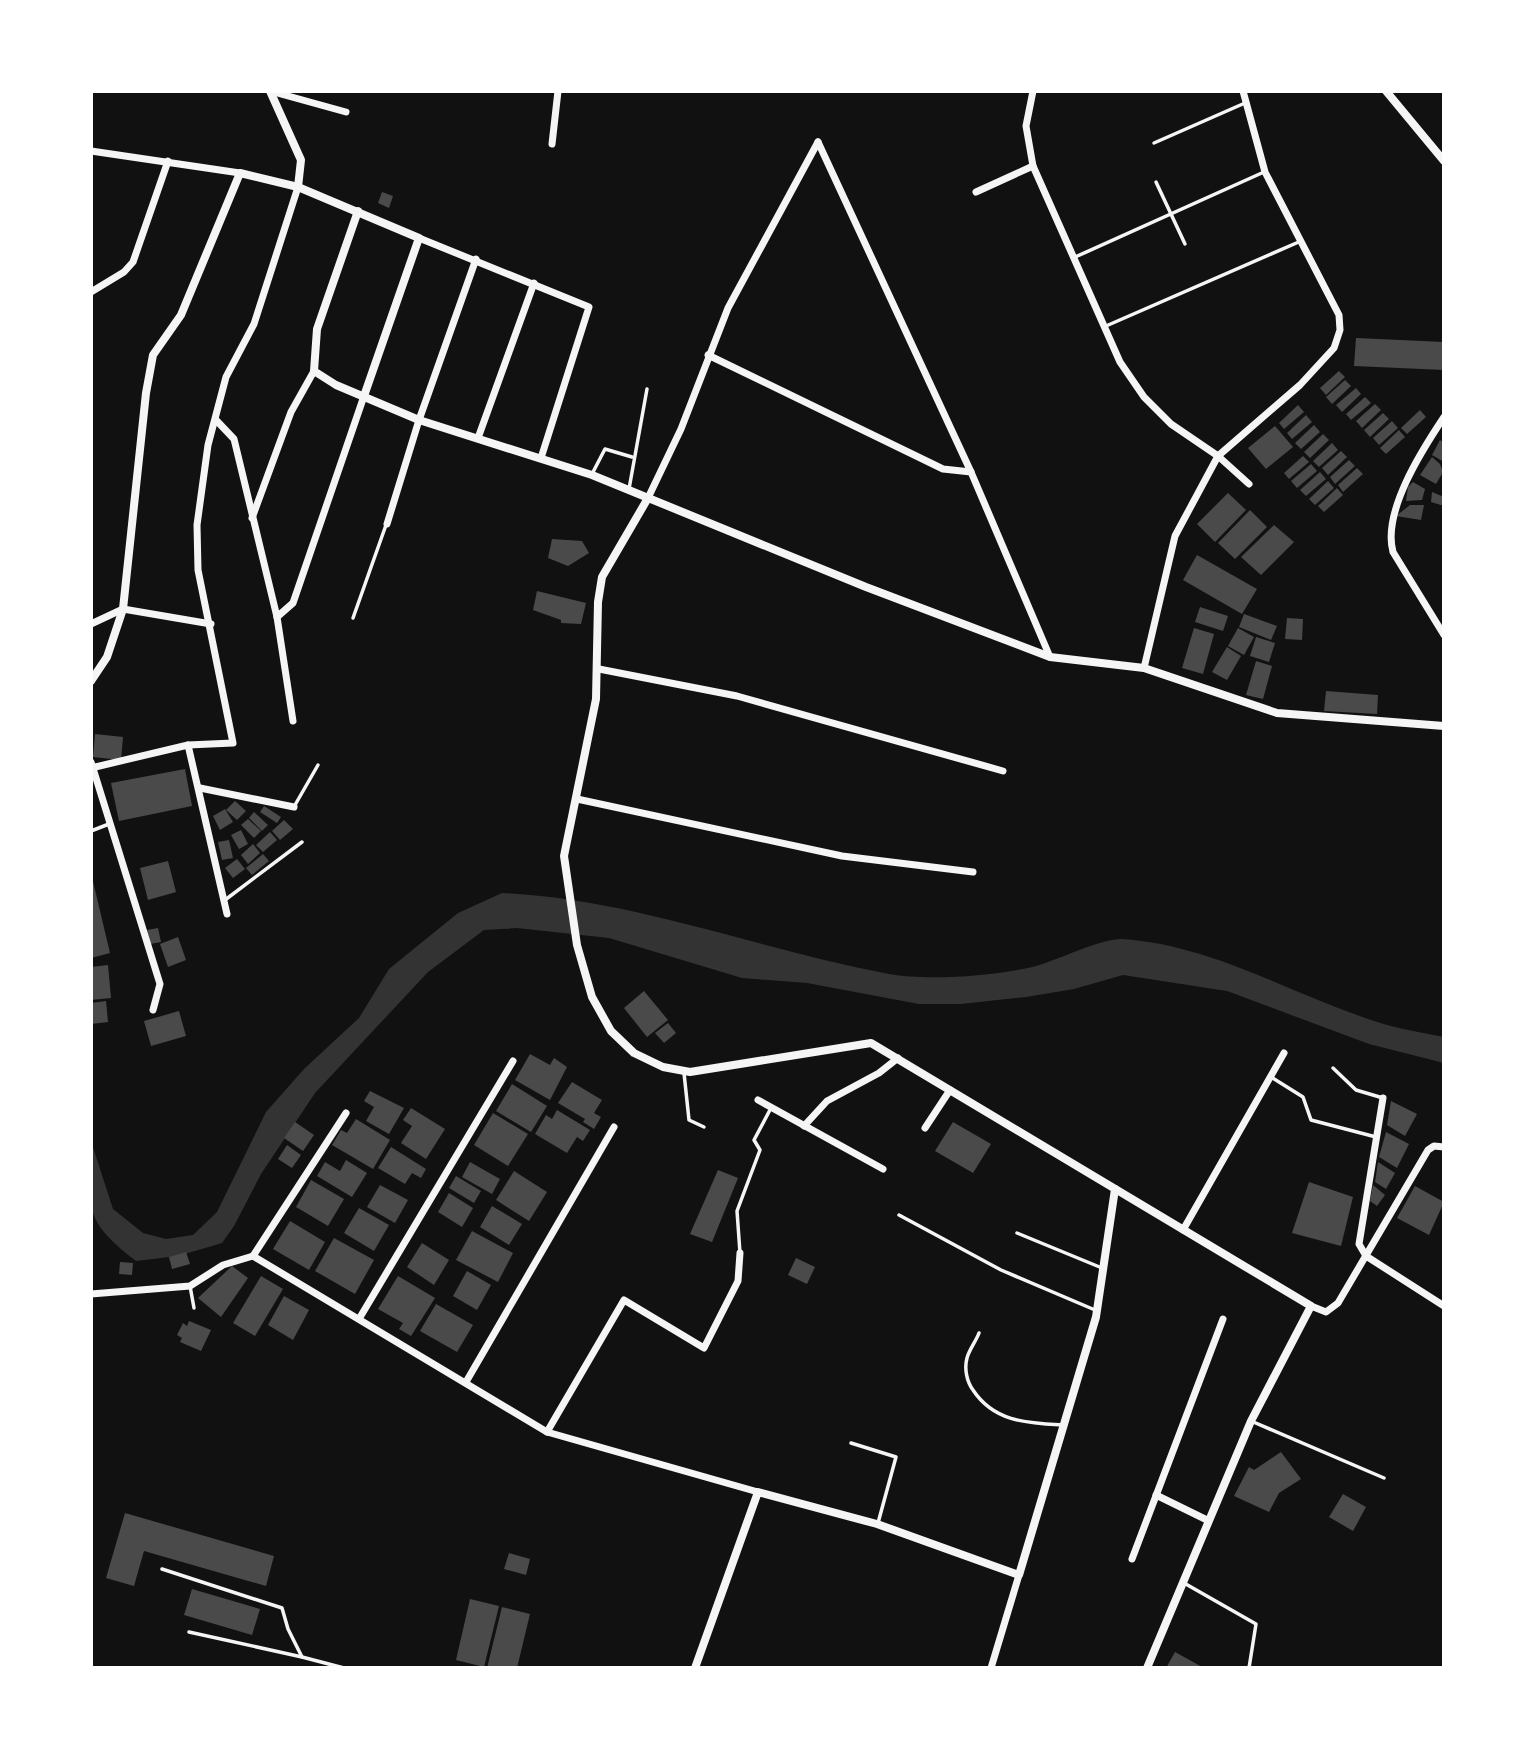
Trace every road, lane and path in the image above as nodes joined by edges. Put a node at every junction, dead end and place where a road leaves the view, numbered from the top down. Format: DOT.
graph roads {
  1 [pos="270,91"];
  2 [pos="558,91"];
  3 [pos="1033,91"];
  4 [pos="1243,91"];
  5 [pos="1386,91"];
  6 [pos="1246,103"];
  7 [pos="346,113"];
  8 [pos="1154,143"];
  9 [pos="552,144"];
  10 [pos="91,151"];
  11 [pos="168,161"];
  12 [pos="1444,161"];
  13 [pos="1033,166"];
  14 [pos="1265,172"];
  15 [pos="240,173"];
  16 [pos="1156,182"];
  17 [pos="298,187"];
  18 [pos="976,192"];
  19 [pos="358,211"];
  20 [pos="1170,213"];
  21 [pos="419,237"];
  22 [pos="1301,241"];
  23 [pos="1185,244"];
  24 [pos="475,259"];
  25 [pos="1071,259"];
  26 [pos="534,283"];
  27 [pos="91,292"];
  28 [pos="1104,327"];
  29 [pos="708,355"];
  30 [pos="314,372"];
  31 [pos="647,389"];
  32 [pos="364,396"];
  33 [pos="1444,417"];
  34 [pos="216,420"];
  35 [pos="419,420"];
  36 [pos="478,438"];
  37 [pos="1218,456"];
  38 [pos="632,457"];
  39 [pos="541,458"];
  40 [pos="971,472"];
  41 [pos="592,475"];
  42 [pos="1250,484"];
  43 [pos="629,489"];
  44 [pos="648,498"];
  45 [pos="252,518"];
  46 [pos="387,524"];
  47 [pos="123,609"];
  48 [pos="277,617"];
  49 [pos="353,618"];
  50 [pos="91,624"];
  51 [pos="211,624"];
  52 [pos="1444,635"];
  53 [pos="1051,656"];
  54 [pos="1144,668"];
  55 [pos="599,669"];
  56 [pos="91,681"];
  57 [pos="293,721"];
  58 [pos="1444,726"];
  59 [pos="188,745"];
  60 [pos="318,765"];
  61 [pos="91,766"];
  62 [pos="1003,771"];
  63 [pos="200,788"];
  64 [pos="577,799"];
  65 [pos="294,807"];
  66 [pos="109,824"];
  67 [pos="91,831"];
  68 [pos="302,842"];
  69 [pos="973,872"];
  70 [pos="225,900"];
  71 [pos="227,914"];
  72 [pos="153,1010"];
  73 [pos="1284,1054"];
  74 [pos="898,1058"];
  75 [pos="513,1061"];
  76 [pos="1333,1068"];
  77 [pos="684,1071"];
  78 [pos="1270,1077"];
  79 [pos="950,1090"];
  80 [pos="1383,1098"];
  81 [pos="758,1100"];
  82 [pos="771,1108"];
  83 [pos="345,1113"];
  84 [pos="614,1126"];
  85 [pos="804,1126"];
  86 [pos="704,1127"];
  87 [pos="925,1128"];
  88 [pos="1377,1137"];
  89 [pos="1444,1147"];
  90 [pos="883,1169"];
  91 [pos="1115,1189"];
  92 [pos="898,1215"];
  93 [pos="1184,1230"];
  94 [pos="1017,1233"];
  95 [pos="740,1253"];
  96 [pos="1366,1255"];
  97 [pos="253,1256"];
  98 [pos="1102,1268"];
  99 [pos="190,1286"];
  100 [pos="91,1294"];
  101 [pos="1311,1306"];
  102 [pos="1444,1306"];
  103 [pos="194,1308"];
  104 [pos="1097,1310"];
  105 [pos="359,1319"];
  106 [pos="1223,1319"];
  107 [pos="979,1333"];
  108 [pos="466,1381"];
  109 [pos="1251,1421"];
  110 [pos="1064,1425"];
  111 [pos="547,1432"];
  112 [pos="851,1443"];
  113 [pos="1384,1478"];
  114 [pos="758,1492"];
  115 [pos="1156,1495"];
  116 [pos="1207,1520"];
  117 [pos="877,1524"];
  118 [pos="1132,1559"];
  119 [pos="162,1569"];
  120 [pos="1019,1575"];
  121 [pos="1181,1582"];
  122 [pos="189,1632"];
  123 [pos="302,1657"];
  124 [pos="344,1668"];
  125 [pos="695,1668"];
  126 [pos="991,1668"];
  127 [pos="1147,1668"];
  128 [pos="1249,1668"];
  1 -- 7 [label="street"];
  1 -- 17 [label="street"];
  2 -- 9 [label="street"];
  3 -- 13 [label="street"];
  4 -- 6 [label="street"];
  5 -- 12 [label="street"];
  6 -- 8 [label="lane"];
  6 -- 14 [label="street"];
  10 -- 11 [label="street"];
  11 -- 15 [label="street"];
  11 -- 27 [label="street"];
  13 -- 18 [label="street"];
  13 -- 25 [label="street"];
  14 -- 20 [label="lane"];
  14 -- 22 [label="street"];
  15 -- 17 [label="street"];
  15 -- 47 [label="street"];
  16 -- 20 [label="lane"];
  17 -- 19 [label="street"];
  17 -- 34 [label="street"];
  19 -- 21 [label="street"];
  19 -- 30 [label="street"];
  20 -- 23 [label="lane"];
  20 -- 25 [label="lane"];
  21 -- 24 [label="street"];
  21 -- 32 [label="street"];
  22 -- 28 [label="lane"];
  22 -- 37 [label="street"];
  24 -- 26 [label="street"];
  24 -- 35 [label="street"];
  25 -- 28 [label="street"];
  26 -- 36 [label="street"];
  26 -- 39 [label="street"];
  28 -- 37 [label="street"];
  29 -- 40 [label="street"];
  29 -- 40 [label="street"];
  29 -- 44 [label="street"];
  30 -- 32 [label="street"];
  30 -- 45 [label="street"];
  31 -- 38 [label="lane"];
  32 -- 35 [label="street"];
  32 -- 48 [label="street"];
  33 -- 52 [label="street"];
  34 -- 45 [label="street"];
  34 -- 51 [label="street"];
  35 -- 36 [label="street"];
  35 -- 46 [label="street"];
  36 -- 39 [label="street"];
  37 -- 42 [label="street"];
  37 -- 54 [label="street"];
  38 -- 41 [label="lane"];
  38 -- 43 [label="lane"];
  39 -- 41 [label="street"];
  40 -- 53 [label="street"];
  41 -- 43 [label="street"];
  43 -- 44 [label="street"];
  44 -- 53 [label="street"];
  44 -- 55 [label="street"];
  45 -- 48 [label="street"];
  46 -- 49 [label="lane"];
  47 -- 50 [label="street"];
  47 -- 51 [label="street"];
  47 -- 56 [label="street"];
  48 -- 57 [label="street"];
  51 -- 59 [label="street"];
  53 -- 54 [label="street"];
  54 -- 58 [label="street"];
  55 -- 62 [label="street"];
  55 -- 64 [label="street"];
  59 -- 61 [label="street"];
  59 -- 63 [label="street"];
  60 -- 65 [label="lane"];
  61 -- 66 [label="street"];
  63 -- 65 [label="street"];
  63 -- 70 [label="street"];
  64 -- 69 [label="street"];
  64 -- 77 [label="street"];
  66 -- 67 [label="lane"];
  66 -- 72 [label="street"];
  68 -- 70 [label="lane"];
  70 -- 71 [label="street"];
  73 -- 78 [label="street"];
  74 -- 77 [label="street"];
  74 -- 79 [label="street"];
  74 -- 85 [label="street"];
  75 -- 105 [label="street"];
  76 -- 80 [label="lane"];
  77 -- 86 [label="lane"];
  78 -- 88 [label="lane"];
  78 -- 93 [label="street"];
  79 -- 87 [label="street"];
  79 -- 91 [label="street"];
  80 -- 88 [label="street"];
  81 -- 82 [label="street"];
  82 -- 85 [label="street"];
  82 -- 95 [label="lane"];
  83 -- 97 [label="street"];
  84 -- 108 [label="street"];
  85 -- 90 [label="street"];
  88 -- 96 [label="street"];
  89 -- 96 [label="street"];
  91 -- 93 [label="street"];
  91 -- 98 [label="street"];
  92 -- 104 [label="lane"];
  93 -- 101 [label="street"];
  94 -- 98 [label="lane"];
  95 -- 111 [label="street"];
  96 -- 101 [label="street"];
  96 -- 102 [label="street"];
  97 -- 99 [label="street"];
  97 -- 105 [label="street"];
  98 -- 104 [label="street"];
  99 -- 100 [label="street"];
  99 -- 103 [label="lane"];
  101 -- 109 [label="street"];
  104 -- 110 [label="street"];
  105 -- 108 [label="street"];
  106 -- 115 [label="street"];
  107 -- 110 [label="lane"];
  108 -- 111 [label="street"];
  109 -- 113 [label="lane"];
  109 -- 116 [label="street"];
  110 -- 120 [label="street"];
  111 -- 114 [label="street"];
  112 -- 117 [label="lane"];
  114 -- 117 [label="street"];
  114 -- 125 [label="street"];
  115 -- 116 [label="street"];
  115 -- 118 [label="street"];
  116 -- 121 [label="street"];
  117 -- 120 [label="street"];
  119 -- 123 [label="lane"];
  120 -- 126 [label="street"];
  121 -- 127 [label="street"];
  121 -- 128 [label="lane"];
  122 -- 123 [label="lane"];
  123 -- 124 [label="lane"];
}
